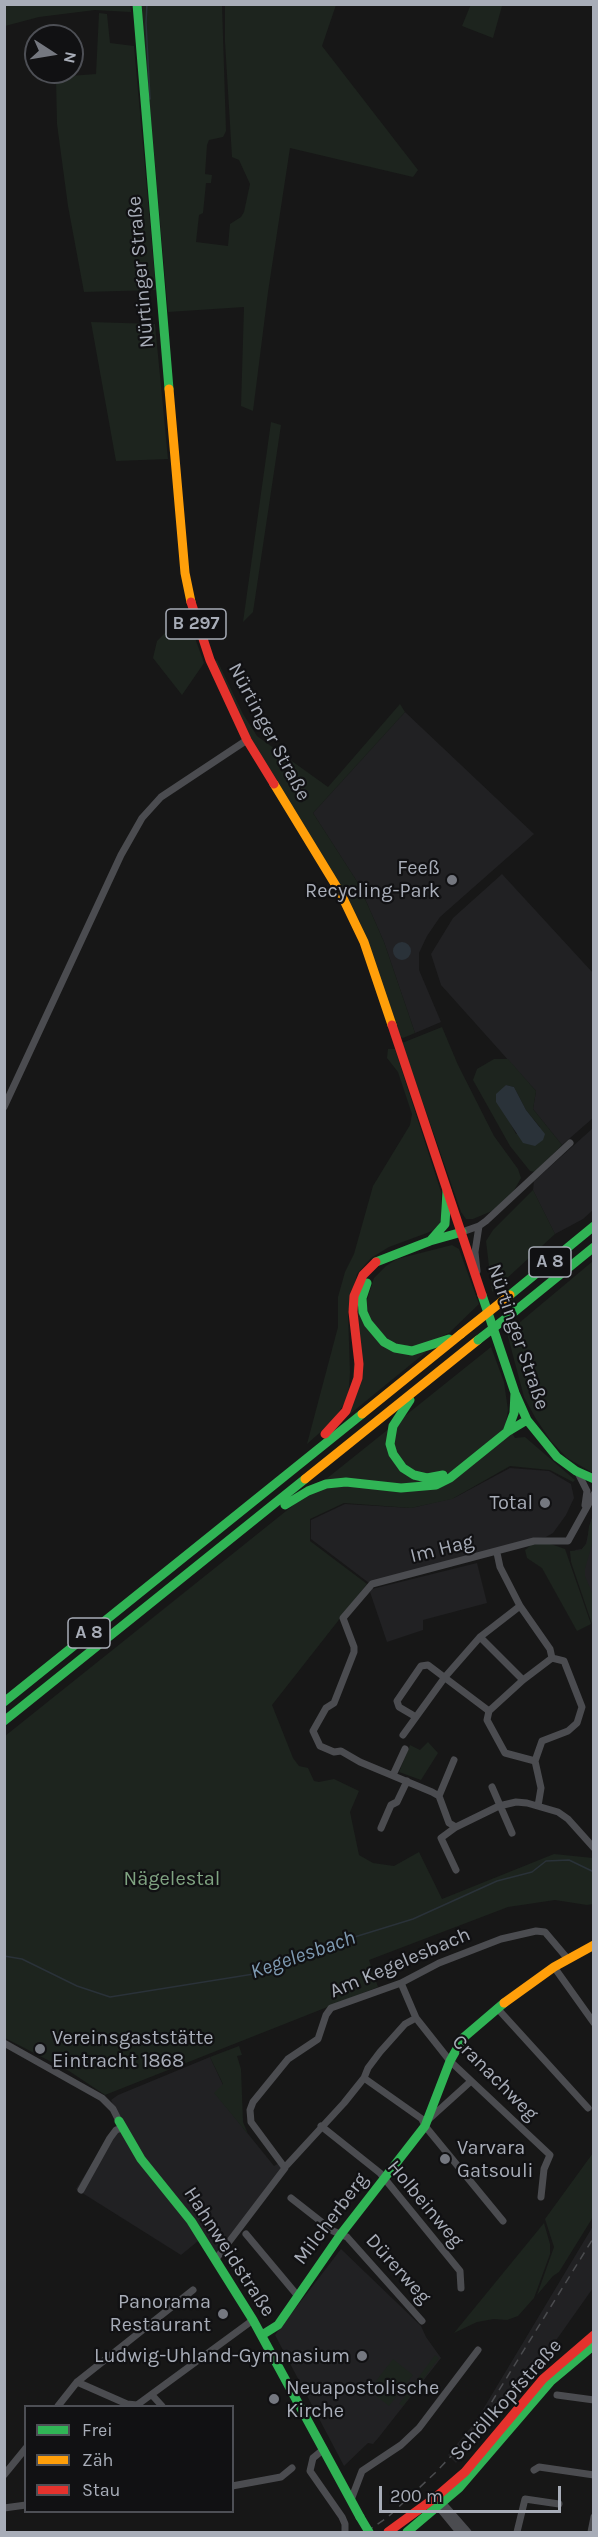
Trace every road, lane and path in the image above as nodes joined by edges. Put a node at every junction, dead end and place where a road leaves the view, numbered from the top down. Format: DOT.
graph roads {
  1 [pos="137,4"];
  2 [pos="248,740"];
  3 [pos="4,1107"];
  4 [pos="570,1143"];
  5 [pos="447,1191"];
  6 [pos="479,1226"];
  7 [pos="594,1226"];
  8 [pos="462,1232"];
  9 [pos="430,1241"];
  10 [pos="594,1247"];
  11 [pos="388,1257"];
  12 [pos="477,1275"];
  13 [pos="461,1334"];
  14 [pos="420,1387"];
  15 [pos="515,1393"];
  16 [pos="527,1420"];
  17 [pos="507,1432"];
  18 [pos="316,1451"];
  19 [pos="459,1471"];
  20 [pos="576,1471"];
  21 [pos="594,1479"];
  22 [pos="594,1494"];
  23 [pos="275,1504"];
  24 [pos="585,1508"];
  25 [pos="497,1553"];
  26 [pos="520,1606"];
  27 [pos="480,1637"];
  28 [pos="552,1658"];
  29 [pos="445,1677"];
  30 [pos="523,1680"];
  31 [pos="4,1702"];
  32 [pos="489,1711"];
  33 [pos="416,1717"];
  34 [pos="4,1721"];
  35 [pos="404,1735"];
  36 [pos="405,1749"];
  37 [pos="454,1760"];
  38 [pos="535,1761"];
  39 [pos="393,1775"];
  40 [pos="407,1781"];
  41 [pos="492,1786"];
  42 [pos="439,1796"];
  43 [pos="500,1806"];
  44 [pos="538,1806"];
  45 [pos="456,1827"];
  46 [pos="381,1828"];
  47 [pos="512,1833"];
  48 [pos="594,1848"];
  49 [pos="456,1870"];
  50 [pos="594,1945"];
  51 [pos="567,1958"];
  52 [pos="554,1967"];
  53 [pos="401,1983"];
  54 [pos="497,2008"];
  55 [pos="416,2018"];
  56 [pos="594,2023"];
  57 [pos="4,2043"];
  58 [pos="450,2061"];
  59 [pos="364,2078"];
  60 [pos="470,2082"];
  61 [pos="588,2108"];
  62 [pos="121,2124"];
  63 [pos="425,2124"];
  64 [pos="321,2126"];
  65 [pos="287,2165"];
  66 [pos="383,2180"];
  67 [pos="81,2190"];
  68 [pos="291,2198"];
  69 [pos="541,2198"];
  70 [pos="503,2221"];
  71 [pos="246,2234"];
  72 [pos="340,2234"];
  73 [pos="216,2259"];
  74 [pos="461,2288"];
  75 [pos="193,2290"];
  76 [pos="297,2295"];
  77 [pos="253,2320"];
  78 [pos="422,2321"];
  79 [pos="594,2335"];
  80 [pos="262,2336"];
  81 [pos="594,2345"];
  82 [pos="478,2350"];
  83 [pos="77,2382"];
  84 [pos="152,2395"];
  85 [pos="557,2395"];
  86 [pos="594,2400"];
  87 [pos="59,2405"];
  88 [pos="161,2405"];
  89 [pos="24,2450"];
  90 [pos="324,2450"];
  91 [pos="292,2468"];
  92 [pos="534,2470"];
  93 [pos="4,2475"];
  94 [pos="594,2475"];
  95 [pos="234,2486"];
  96 [pos="351,2500"];
  97 [pos="439,2502"];
  98 [pos="560,2504"];
  99 [pos="24,2505"];
  100 [pos="4,2508"];
  101 [pos="594,2517"];
  102 [pos="345,2532"];
  103 [pos="369,2532"];
  104 [pos="388,2532"];
  105 [pos="407,2532"];
  106 [pos="459,2532"];
  107 [pos="468,2532"];
  108 [pos="517,2532"];
  109 [pos="591,2532"];
  1 -- 2 [label="main road, Nürtinger Straße / B 297"];
  2 -- 3 [label="street"];
  2 -- 5 [label="main road, Nürtinger Straße / B 297"];
  4 -- 6 [label="street"];
  5 -- 8 [label="main road, Nürtinger Straße / B 297"];
  5 -- 9 [label="main road"];
  6 -- 8 [label="street"];
  6 -- 12 [label="street"];
  7 -- 13 [label="main road, A 8, bridge"];
  8 -- 9 [label="main road"];
  8 -- 12 [label="main road, Nürtinger Straße / B 297"];
  9 -- 11 [label="main road"];
  10 -- 14 [label="main road, A 8, bridge"];
  11 -- 13 [label="main road"];
  11 -- 18 [label="main road"];
  12 -- 15 [label="main road, Nürtinger Straße / B 297"];
  13 -- 18 [label="main road, A 8"];
  14 -- 19 [label="main road"];
  14 -- 23 [label="main road, A 8"];
  15 -- 16 [label="main road, Nürtinger Straße / B 297"];
  15 -- 17 [label="main road"];
  16 -- 17 [label="main road"];
  16 -- 20 [label="main road, Nürtinger Straße"];
  17 -- 19 [label="main road"];
  18 -- 31 [label="main road, A 8"];
  19 -- 23 [label="main road"];
  20 -- 21 [label="main road, Nürtinger Straße"];
  20 -- 24 [label="street, Nürtinger Straße"];
  22 -- 24 [label="street"];
  23 -- 34 [label="main road, A 8"];
  24 -- 25 [label="street, Im Hag"];
  25 -- 26 [label="street"];
  25 -- 39 [label="street, Im Hag"];
  26 -- 27 [label="street"];
  26 -- 28 [label="street"];
  27 -- 29 [label="street"];
  27 -- 30 [label="street"];
  28 -- 30 [label="street"];
  28 -- 38 [label="street"];
  29 -- 32 [label="street"];
  29 -- 33 [label="street"];
  29 -- 33 [label="street"];
  30 -- 32 [label="street"];
  32 -- 38 [label="street"];
  33 -- 35 [label="street"];
  36 -- 39 [label="street"];
  37 -- 42 [label="street"];
  38 -- 44 [label="street"];
  39 -- 40 [label="street"];
  40 -- 42 [label="street"];
  40 -- 46 [label="street"];
  41 -- 43 [label="street"];
  42 -- 45 [label="street"];
  43 -- 44 [label="street"];
  43 -- 45 [label="street"];
  43 -- 47 [label="street"];
  44 -- 48 [label="street"];
  45 -- 49 [label="street"];
  50 -- 51 [label="main road, Milcherberg"];
  51 -- 52 [label="main road, Milcherberg"];
  51 -- 53 [label="street, Am Kegelesbach"];
  52 -- 54 [label="main road, Milcherberg"];
  52 -- 56 [label="street"];
  53 -- 55 [label="street, Cranachweg"];
  53 -- 73 [label="street, Am Kegelesbach"];
  54 -- 58 [label="main road, Milcherberg"];
  54 -- 61 [label="street"];
  55 -- 58 [label="street, Cranachweg"];
  55 -- 59 [label="street"];
  57 -- 62 [label="street, Hahnweidstraße"];
  58 -- 60 [label="street, Cranachweg"];
  58 -- 63 [label="main road, Milcherberg"];
  59 -- 63 [label="street"];
  59 -- 64 [label="street"];
  60 -- 63 [label="street, Milcherberg"];
  60 -- 69 [label="street, Cranachweg"];
  62 -- 67 [label="street"];
  62 -- 73 [label="main road, Hahnweidstraße"];
  63 -- 66 [label="main road, Milcherberg"];
  63 -- 70 [label="street"];
  64 -- 65 [label="street"];
  64 -- 66 [label="street, Holbeinweg"];
  66 -- 72 [label="main road, Milcherberg"];
  66 -- 74 [label="street, Holbeinweg"];
  68 -- 72 [label="street, Dürerweg"];
  71 -- 76 [label="street"];
  72 -- 76 [label="main road, Milcherberg"];
  72 -- 78 [label="street, Dürerweg"];
  73 -- 77 [label="main road, Hahnweidstraße"];
  75 -- 83 [label="street"];
  76 -- 80 [label="main road, Milcherberg"];
  77 -- 80 [label="main road, Hahnweidstraße"];
  77 -- 84 [label="street"];
  79 -- 97 [label="main road, Schöllkopfstraße"];
  80 -- 90 [label="main road, Hahnweidstraße"];
  81 -- 97 [label="main road, Schöllkopfstraße"];
  82 -- 96 [label="street"];
  83 -- 84 [label="street"];
  83 -- 87 [label="street"];
  84 -- 88 [label="street"];
  85 -- 86 [label="street"];
  89 -- 93 [label="street"];
  90 -- 96 [label="main road, Hahnweidstraße"];
  90 -- 102 [label="street"];
  91 -- 95 [label="street"];
  92 -- 94 [label="street"];
  96 -- 103 [label="main road, Hahnweidstraße, bridge"];
  97 -- 104 [label="main road, Schöllkopfstraße"];
  97 -- 105 [label="main road, Schöllkopfstraße"];
  97 -- 106 [label="street"];
  97 -- 107 [label="street"];
  98 -- 108 [label="street"];
  99 -- 100 [label="street"];
  101 -- 109 [label="street"];
}
